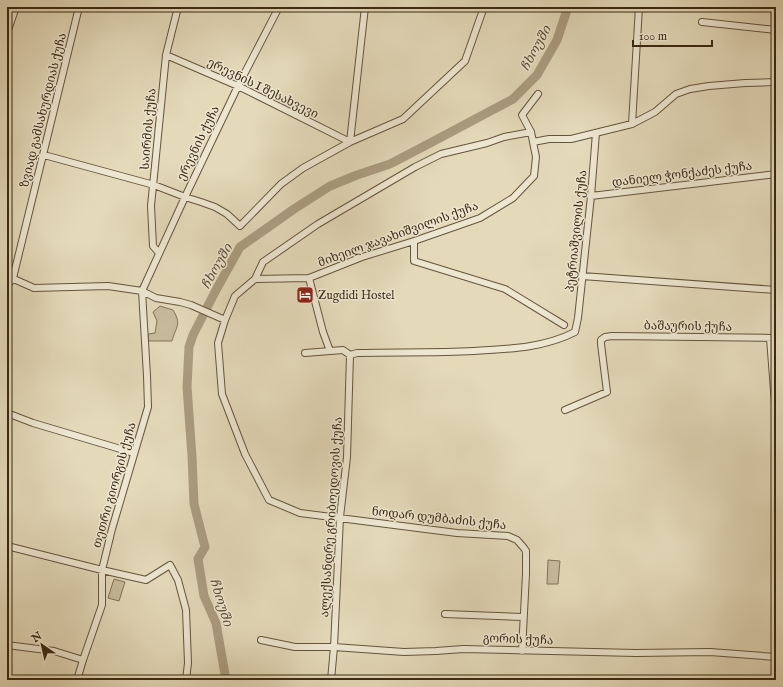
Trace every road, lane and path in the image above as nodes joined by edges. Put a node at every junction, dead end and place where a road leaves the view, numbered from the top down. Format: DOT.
graph roads {
  1 [pos="16,7"];
  2 [pos="79,7"];
  3 [pos="178,7"];
  4 [pos="278,7"];
  5 [pos="365,7"];
  6 [pos="484,7"];
  7 [pos="639,7"];
  8 [pos="702,22"];
  9 [pos="776,30"];
  10 [pos="7,33"];
  11 [pos="166,55"];
  12 [pos="776,82"];
  13 [pos="238,86"];
  14 [pos="538,94"];
  15 [pos="632,124"];
  16 [pos="531,132"];
  17 [pos="596,133"];
  18 [pos="350,142"];
  19 [pos="534,142"];
  20 [pos="44,154"];
  21 [pos="776,174"];
  22 [pos="154,185"];
  23 [pos="591,196"];
  24 [pos="185,197"];
  25 [pos="414,241"];
  26 [pos="159,253"];
  27 [pos="582,276"];
  28 [pos="10,277"];
  29 [pos="309,278"];
  30 [pos="255,279"];
  31 [pos="7,286"];
  32 [pos="776,290"];
  33 [pos="142,291"];
  34 [pos="225,320"];
  35 [pos="564,325"];
  36 [pos="773,338"];
  37 [pos="330,351"];
  38 [pos="305,353"];
  39 [pos="350,355"];
  40 [pos="565,410"];
  41 [pos="7,413"];
  42 [pos="775,428"];
  43 [pos="134,453"];
  44 [pos="340,517"];
  45 [pos="7,546"];
  46 [pos="102,570"];
  47 [pos="445,614"];
  48 [pos="523,618"];
  49 [pos="261,640"];
  50 [pos="7,645"];
  51 [pos="334,647"];
  52 [pos="522,651"];
  53 [pos="776,657"];
  54 [pos="83,660"];
  55 [pos="77,680"];
  56 [pos="186,680"];
  57 [pos="331,680"];
  1 -- 10 [label="street"];
  2 -- 20 [label="street, ზვიად გამსახურდიას ქუჩა"];
  3 -- 11 [label="street, საირმის ქუჩა"];
  4 -- 13 [label="street, ერევნის ქუჩა"];
  5 -- 18 [label="street"];
  6 -- 18 [label="street"];
  7 -- 15 [label="street"];
  8 -- 9 [label="street"];
  11 -- 13 [label="street, ერევნის I შესახვევი"];
  11 -- 22 [label="street, საირმის ქუჩა"];
  12 -- 15 [label="street"];
  13 -- 18 [label="street, ერევნის I შესახვევი"];
  13 -- 24 [label="street, ერევნის ქუჩა"];
  14 -- 16 [label="street, მიხეილ ჯავახიშვილის ქუჩა"];
  15 -- 17 [label="street"];
  16 -- 19 [label="street, მიხეილ ჯავახიშვილის ქუჩა"];
  16 -- 30 [label="street"];
  17 -- 19 [label="street"];
  17 -- 23 [label="street, პეტრიაშვილის ქუჩა"];
  18 -- 24 [label="street"];
  19 -- 25 [label="street, მიხეილ ჯავახიშვილის ქუჩა"];
  20 -- 22 [label="street"];
  20 -- 28 [label="street, ზვიად გამსახურდიას ქუჩა"];
  21 -- 23 [label="street, დანიელ ჭონქაძეს ქუჩა"];
  22 -- 24 [label="street"];
  22 -- 26 [label="street, საირმის ქუჩა"];
  23 -- 27 [label="street, პეტრიაშვილის ქუჩა"];
  24 -- 26 [label="street, ერევნის ქუჩა"];
  25 -- 29 [label="street, მიხეილ ჯავახიშვილის ქუჩა"];
  25 -- 35 [label="street"];
  26 -- 33 [label="street, ერევნის ქუჩა"];
  27 -- 32 [label="street"];
  27 -- 39 [label="street, პეტრიაშვილის ქუჩა"];
  28 -- 31 [label="street, ზვიად გამსახურდიას ქუჩა"];
  28 -- 33 [label="street"];
  29 -- 30 [label="street, მიხეილ ჯავახიშვილის ქუჩა"];
  29 -- 37 [label="street"];
  30 -- 34 [label="street, ნოდარ დუმბაძის ქუჩა"];
  33 -- 34 [label="street"];
  33 -- 43 [label="street, თეთრი გიორგის ქუჩა"];
  34 -- 44 [label="street, ნოდარ დუმბაძის ქუჩა"];
  36 -- 40 [label="street, ბაშაურის ქუჩა"];
  36 -- 42 [label="street"];
  37 -- 38 [label="street"];
  37 -- 39 [label="street"];
  39 -- 44 [label="street, ალექსანდრე გრიბოედოვის ქუჩა"];
  41 -- 43 [label="street"];
  43 -- 46 [label="street, თეთრი გიორგის ქუჩა"];
  44 -- 48 [label="street, ნოდარ დუმბაძის ქუჩა"];
  44 -- 51 [label="street, ალექსანდრე გრიბოედოვის ქუჩა"];
  45 -- 46 [label="street"];
  46 -- 54 [label="street, თეთრი გიორგის ქუჩა"];
  46 -- 56 [label="street"];
  47 -- 48 [label="street"];
  48 -- 52 [label="street, ნოდარ დუმბაძის ქუჩა"];
  49 -- 51 [label="street, გორის ქუჩა"];
  50 -- 54 [label="street"];
  51 -- 52 [label="street, გორის ქუჩა"];
  51 -- 57 [label="street, ალექსანდრე გრიბოედოვის ქუჩა"];
  52 -- 53 [label="street, გორის ქუჩა"];
  54 -- 55 [label="street, თეთრი გიორგის ქუჩა"];
}
